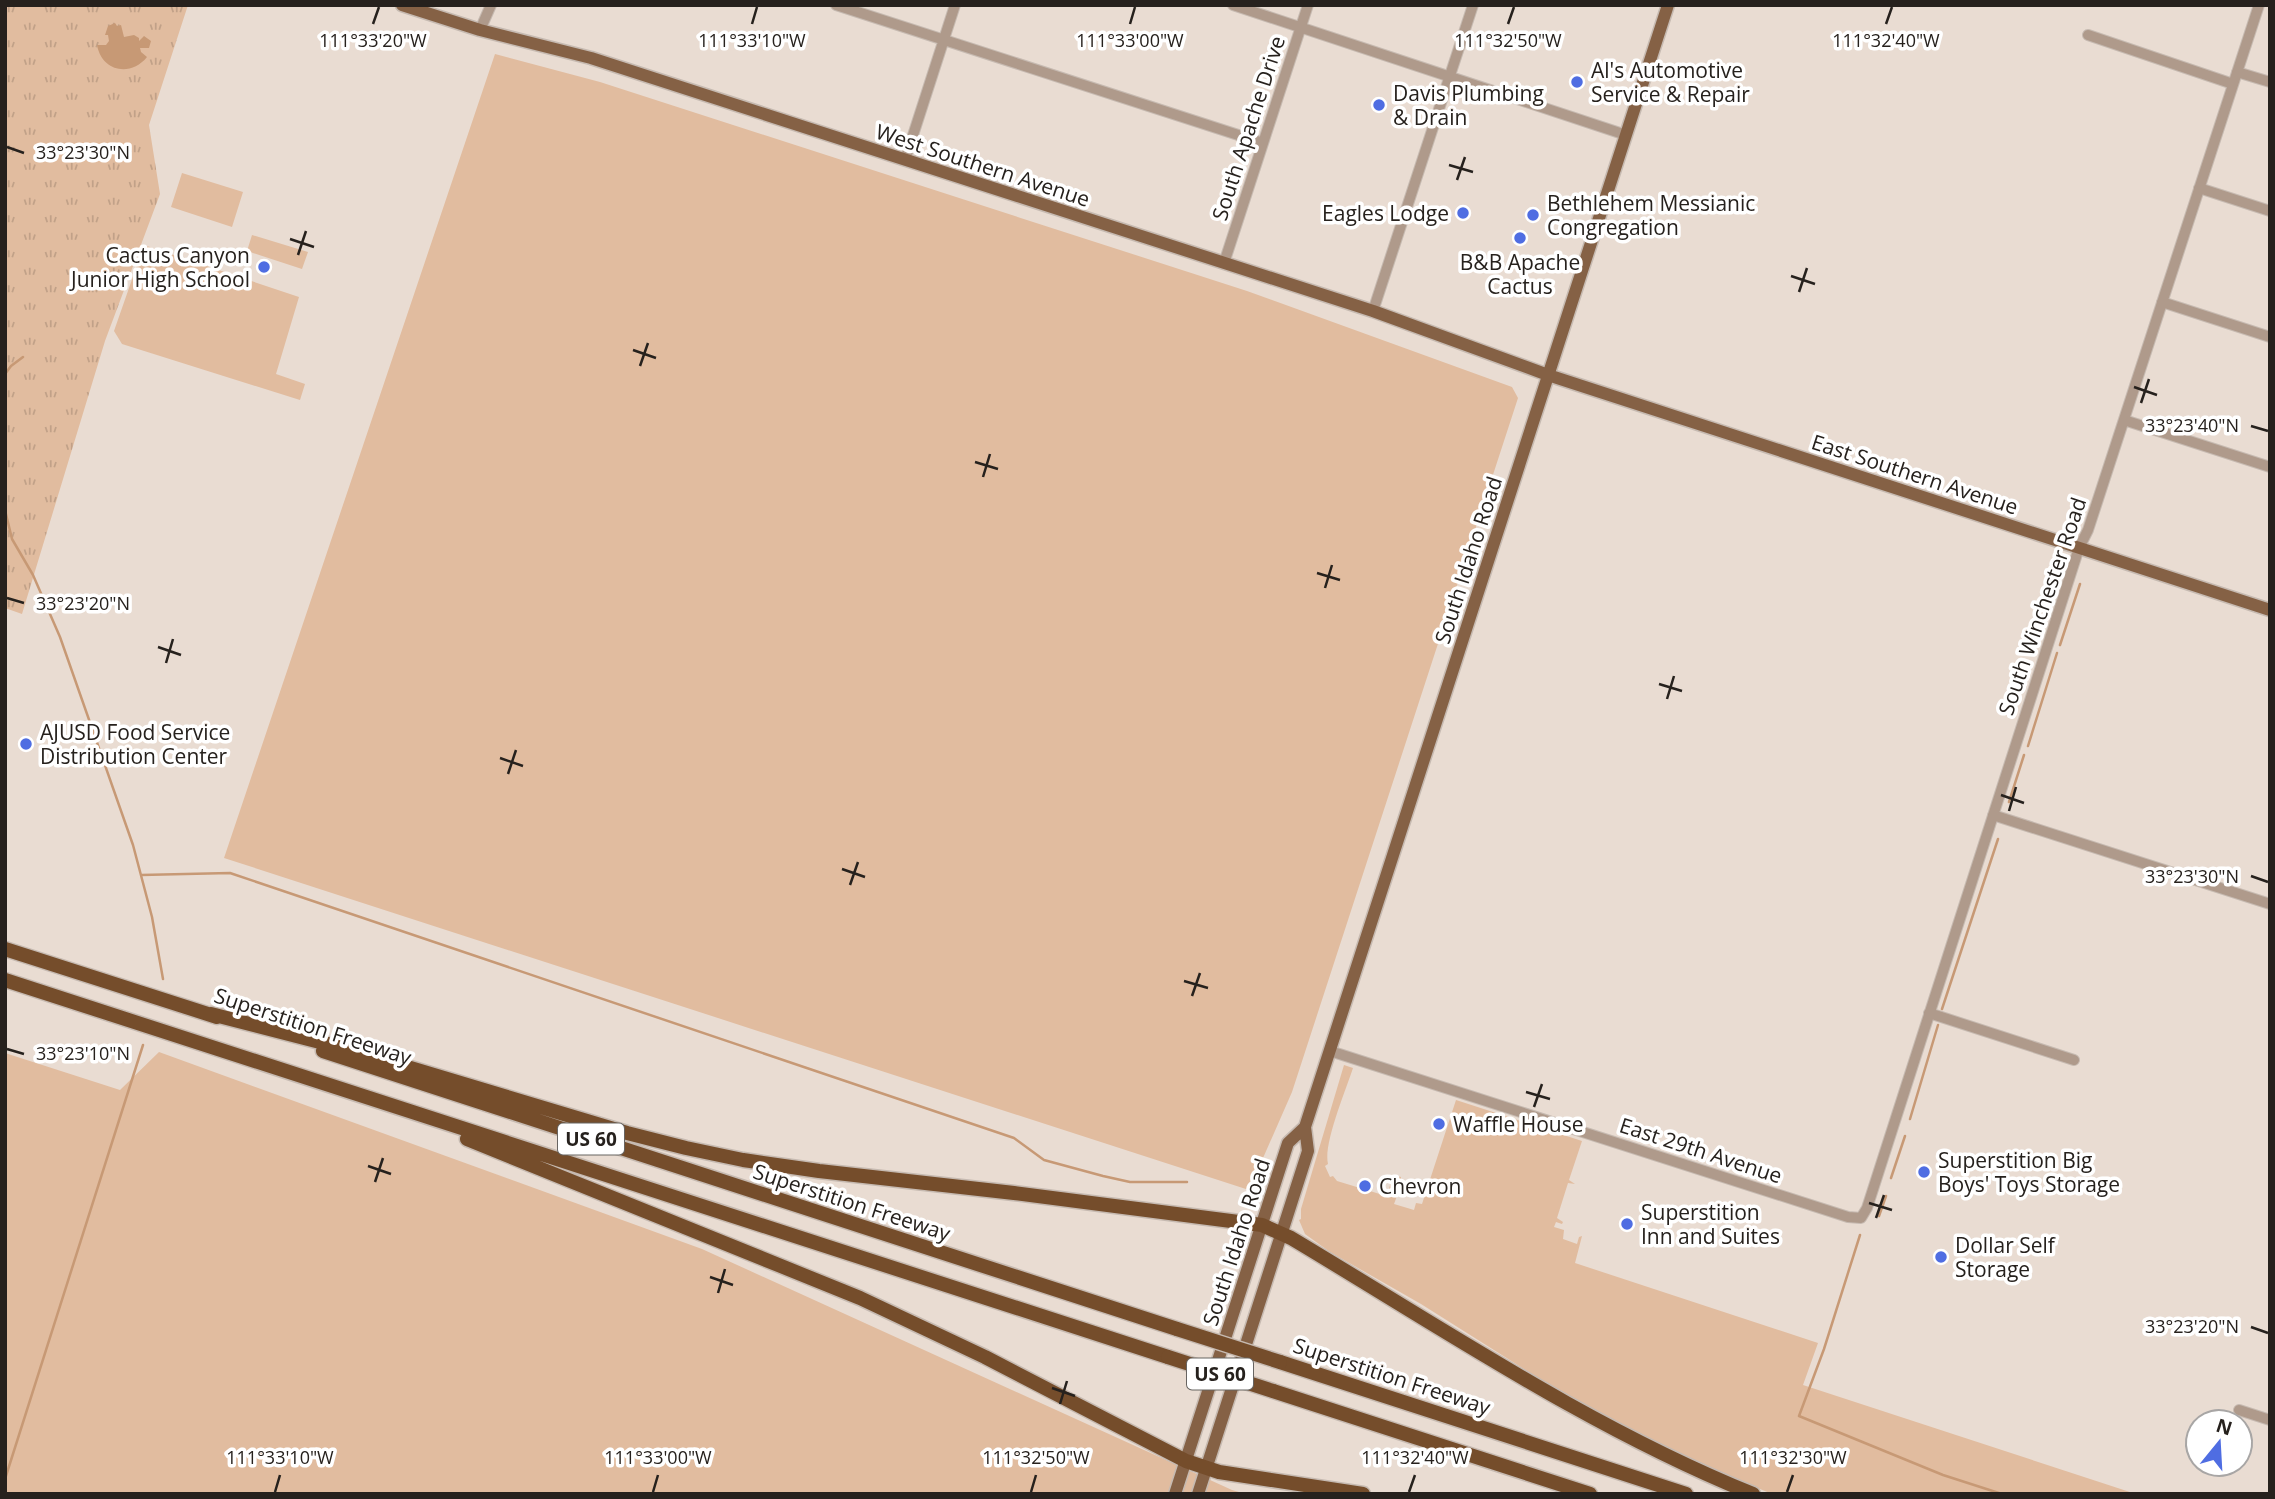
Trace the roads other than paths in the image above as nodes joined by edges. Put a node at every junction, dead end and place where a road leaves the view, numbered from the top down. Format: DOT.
graph roads {
  1 [pos="402,5"];
  2 [pos="491,5"];
  3 [pos="836,5"];
  4 [pos="955,5"];
  5 [pos="1233,5"];
  6 [pos="1308,5"];
  7 [pos="1473,5"];
  8 [pos="1668,5"];
  9 [pos="2259,5"];
  10 [pos="1301,27"];
  11 [pos="480,30"];
  12 [pos="2088,35"];
  13 [pos="944,41"];
  14 [pos="2237,72"];
  15 [pos="1450,76"];
  16 [pos="2270,82"];
  17 [pos="2233,84"];
  18 [pos="1626,135"];
  19 [pos="1262,143"];
  20 [pos="905,160"];
  21 [pos="2199,188"];
  22 [pos="2270,211"];
  23 [pos="1224,263"];
  24 [pos="2162,302"];
  25 [pos="1373,311"];
  26 [pos="2270,337"];
  27 [pos="1548,375"];
  28 [pos="2124,421"];
  29 [pos="2270,467"];
  30 [pos="2079,548"];
  31 [pos="2270,610"];
  32 [pos="1993,815"];
  33 [pos="2270,904"];
  34 [pos="5,949"];
  35 [pos="5,980"];
  36 [pos="5,989"];
  37 [pos="1929,1013"];
  38 [pos="211,1014"];
  39 [pos="131,1022"];
  40 [pos="1330,1051"];
  41 [pos="2074,1060"];
  42 [pos="382,1103"];
  43 [pos="1305,1127"];
  44 [pos="1861,1218"];
  45 [pos="1262,1225"];
  46 [pos="1282,1233"];
  47 [pos="1186,1461"];
  48 [pos="1207,1468"];
  49 [pos="1175,1494"];
  50 [pos="1198,1494"];
  51 [pos="1363,1494"];
  52 [pos="1590,1494"];
  53 [pos="1686,1494"];
  54 [pos="1753,1494"];
  1 -- 11 [label="main road, West Southern Avenue"];
  2 -- 11 [label="street"];
  3 -- 13 [label="street"];
  4 -- 13 [label="street"];
  5 -- 10 [label="street"];
  6 -- 10 [label="street, South Apache Drive"];
  7 -- 15 [label="street"];
  8 -- 18 [label="main road, South Idaho Road"];
  9 -- 14 [label="street, South Winchester Road"];
  10 -- 15 [label="street"];
  10 -- 19 [label="street, South Apache Drive"];
  11 -- 20 [label="main road, West Southern Avenue"];
  12 -- 17 [label="street"];
  13 -- 19 [label="street"];
  13 -- 20 [label="street"];
  14 -- 16 [label="street"];
  14 -- 17 [label="street, South Winchester Road"];
  15 -- 18 [label="street"];
  15 -- 25 [label="street"];
  17 -- 21 [label="street, South Winchester Road"];
  18 -- 27 [label="main road, South Idaho Road"];
  19 -- 23 [label="street, South Apache Drive"];
  20 -- 23 [label="main road, West Southern Avenue"];
  21 -- 22 [label="street"];
  21 -- 24 [label="street, South Winchester Road"];
  23 -- 25 [label="main road, West Southern Avenue"];
  24 -- 26 [label="street"];
  24 -- 28 [label="street, South Winchester Road"];
  25 -- 27 [label="main road, West Southern Avenue"];
  27 -- 30 [label="main road, East Southern Avenue"];
  27 -- 40 [label="main road, South Idaho Road"];
  28 -- 29 [label="street"];
  28 -- 30 [label="street, South Winchester Road"];
  30 -- 31 [label="main road, East Southern Avenue"];
  30 -- 32 [label="street, South Winchester Road"];
  32 -- 33 [label="street"];
  32 -- 37 [label="street, South Winchester Road"];
  34 -- 38 [label="highway, Superstition Freeway / US 60"];
  35 -- 39 [label="highway, US 60"];
  36 -- 39 [label="highway"];
  37 -- 41 [label="street"];
  37 -- 44 [label="street, South Winchester Road"];
  38 -- 45 [label="highway"];
  38 -- 53 [label="highway, Superstition Freeway / US 60, bridge"];
  39 -- 42 [label="highway, US 60"];
  40 -- 43 [label="main road, South Idaho Road"];
  40 -- 44 [label="street, East 29th Avenue"];
  42 -- 47 [label="highway"];
  42 -- 52 [label="highway, US 60, bridge"];
  43 -- 45 [label="main road, South Idaho Road"];
  43 -- 46 [label="main road, South Idaho Road"];
  45 -- 46 [label="highway"];
  45 -- 47 [label="main road, South Idaho Road"];
  46 -- 48 [label="main road, South Idaho Road"];
  46 -- 54 [label="highway"];
  47 -- 48 [label="highway"];
  47 -- 49 [label="main road, South Idaho Road"];
  48 -- 50 [label="main road, South Idaho Road"];
  48 -- 51 [label="highway"];
}
